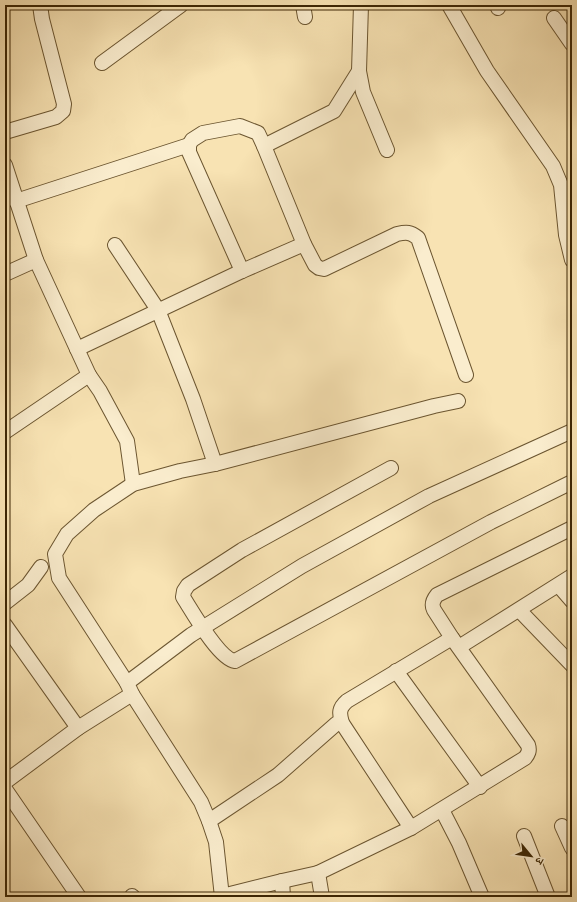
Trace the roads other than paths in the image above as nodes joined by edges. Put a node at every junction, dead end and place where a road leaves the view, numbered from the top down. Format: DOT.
graph roads {
  1 [pos="40,5"];
  2 [pos="182,5"];
  3 [pos="361,5"];
  4 [pos="449,5"];
  5 [pos="554,18"];
  6 [pos="572,44"];
  7 [pos="102,63"];
  8 [pos="359,71"];
  9 [pos="5,132"];
  10 [pos="189,145"];
  11 [pos="264,146"];
  12 [pos="387,150"];
  13 [pos="5,165"];
  14 [pos="16,201"];
  15 [pos="568,213"];
  16 [pos="304,244"];
  17 [pos="115,245"];
  18 [pos="36,260"];
  19 [pos="572,260"];
  20 [pos="242,270"];
  21 [pos="5,274"];
  22 [pos="158,310"];
  23 [pos="77,349"];
  24 [pos="89,375"];
  25 [pos="466,375"];
  26 [pos="458,400"];
  27 [pos="572,431"];
  28 [pos="5,432"];
  29 [pos="215,464"];
  30 [pos="391,468"];
  31 [pos="572,482"];
  32 [pos="133,484"];
  33 [pos="572,528"];
  34 [pos="41,567"];
  35 [pos="572,576"];
  36 [pos="559,586"];
  37 [pos="572,601"];
  38 [pos="5,603"];
  39 [pos="519,610"];
  40 [pos="5,625"];
  41 [pos="202,628"];
  42 [pos="456,642"];
  43 [pos="572,665"];
  44 [pos="396,671"];
  45 [pos="129,688"];
  46 [pos="342,723"];
  47 [pos="78,728"];
  48 [pos="5,782"];
  49 [pos="480,786"];
  50 [pos="5,789"];
  51 [pos="442,810"];
  52 [pos="209,821"];
  53 [pos="562,826"];
  54 [pos="411,828"];
  55 [pos="524,836"];
  56 [pos="572,848"];
  57 [pos="318,874"];
  58 [pos="282,881"];
  59 [pos="222,896"];
  60 [pos="79,897"];
  61 [pos="283,897"];
  62 [pos="322,897"];
  63 [pos="482,897"];
  64 [pos="548,897"];
  1 -- 9 [label="street"];
  2 -- 7 [label="street"];
  3 -- 8 [label="street"];
  4 -- 15 [label="street"];
  5 -- 6 [label="street"];
  8 -- 11 [label="street"];
  8 -- 12 [label="street"];
  10 -- 11 [label="street"];
  10 -- 14 [label="street"];
  10 -- 20 [label="street"];
  11 -- 16 [label="street"];
  13 -- 14 [label="street"];
  14 -- 18 [label="street"];
  15 -- 19 [label="street"];
  16 -- 20 [label="street"];
  16 -- 25 [label="street"];
  17 -- 22 [label="street"];
  18 -- 21 [label="street"];
  18 -- 23 [label="street"];
  20 -- 22 [label="street"];
  22 -- 23 [label="street"];
  22 -- 29 [label="street"];
  23 -- 24 [label="street"];
  24 -- 28 [label="street"];
  24 -- 32 [label="street"];
  26 -- 29 [label="street"];
  27 -- 41 [label="street"];
  29 -- 32 [label="street"];
  30 -- 41 [label="street"];
  31 -- 41 [label="street"];
  32 -- 45 [label="street"];
  33 -- 42 [label="street"];
  34 -- 38 [label="street"];
  35 -- 36 [label="street"];
  36 -- 37 [label="street"];
  36 -- 39 [label="street"];
  39 -- 42 [label="street"];
  39 -- 43 [label="street"];
  40 -- 47 [label="street"];
  41 -- 45 [label="street"];
  42 -- 44 [label="street"];
  42 -- 49 [label="street"];
  44 -- 46 [label="street"];
  44 -- 49 [label="street"];
  45 -- 47 [label="street"];
  45 -- 52 [label="street"];
  46 -- 52 [label="street"];
  46 -- 54 [label="street"];
  47 -- 48 [label="street"];
  49 -- 51 [label="street"];
  50 -- 60 [label="street"];
  51 -- 54 [label="street"];
  51 -- 63 [label="street"];
  52 -- 59 [label="street"];
  53 -- 56 [label="street"];
  54 -- 57 [label="street"];
  55 -- 64 [label="street"];
  57 -- 58 [label="street"];
  57 -- 62 [label="street"];
  58 -- 59 [label="street"];
  58 -- 61 [label="street"];
}
